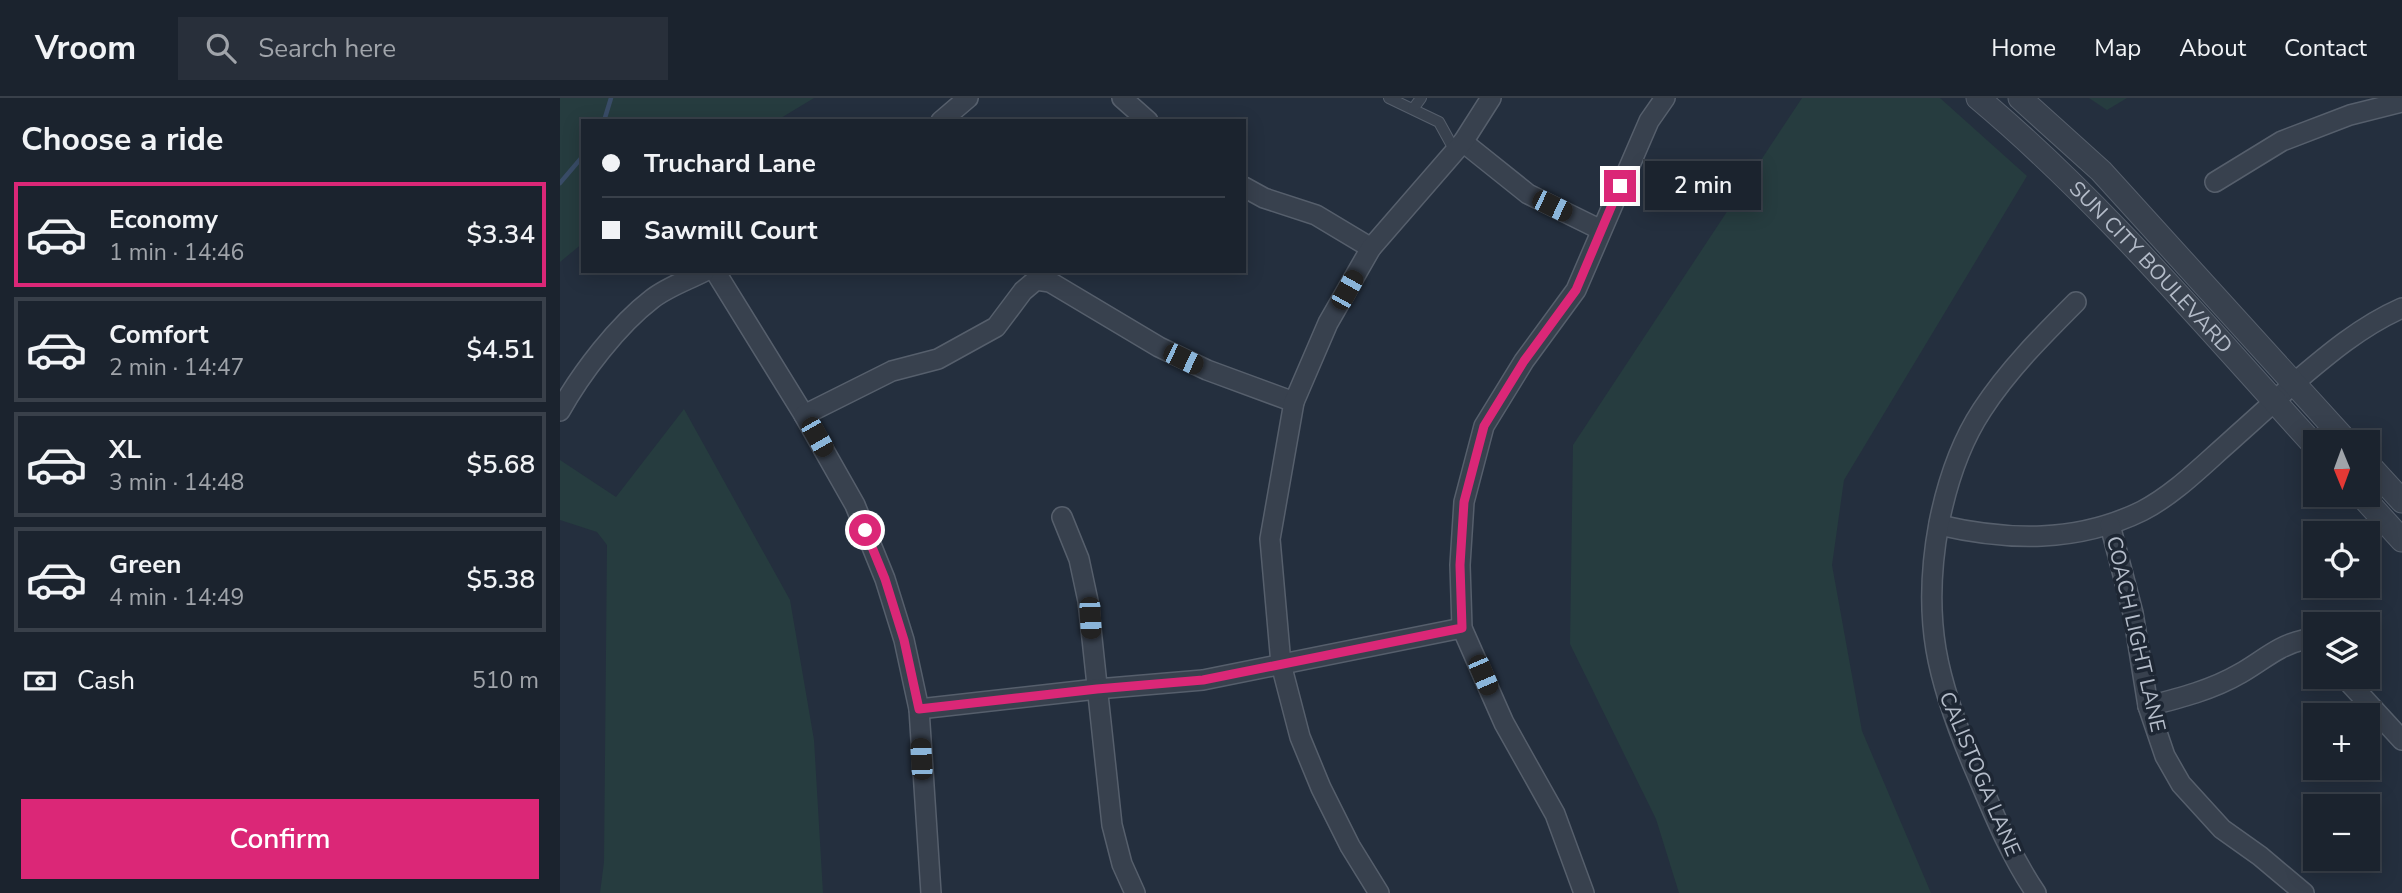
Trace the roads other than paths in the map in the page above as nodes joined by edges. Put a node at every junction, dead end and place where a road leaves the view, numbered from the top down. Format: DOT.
graph roads {
  1 [pos="968,98"];
  2 [pos="1122,98"];
  3 [pos="1389,98"];
  4 [pos="1421,98"];
  5 [pos="1491,98"];
  6 [pos="1665,98"];
  7 [pos="1978,98"];
  8 [pos="2020,98"];
  9 [pos="2402,102"];
  10 [pos="1413,109"];
  11 [pos="943,119"];
  12 [pos="1146,119"];
  13 [pos="1459,147"];
  14 [pos="2215,182"];
  15 [pos="1246,188"];
  16 [pos="1601,230"];
  17 [pos="1371,248"];
  18 [pos="701,273"];
  19 [pos="716,273"];
  20 [pos="2076,302"];
  21 [pos="2402,308"];
  22 [pos="2284,392"];
  23 [pos="1294,402"];
  24 [pos="560,411"];
  25 [pos="804,415"];
  26 [pos="2306,430"];
  27 [pos="2332,430"];
  28 [pos="2380,477"];
  29 [pos="2402,500"];
  30 [pos="2373,508"];
  31 [pos="1062,517"];
  32 [pos="1939,525"];
  33 [pos="2110,525"];
  34 [pos="2402,540"];
  35 [pos="1462,628"];
  36 [pos="2303,640"];
  37 [pos="1281,664"];
  38 [pos="1097,689"];
  39 [pos="2355,689"];
  40 [pos="2148,706"];
  41 [pos="919,709"];
  42 [pos="2402,740"];
  43 [pos="930,893"];
  44 [pos="1135,893"];
  45 [pos="1379,893"];
  46 [pos="1584,893"];
  47 [pos="2036,893"];
  48 [pos="2304,893"];
  1 -- 11 [label="street"];
  2 -- 12 [label="street"];
  3 -- 10 [label="lane"];
  4 -- 10 [label="lane"];
  5 -- 13 [label="street"];
  6 -- 16 [label="street"];
  7 -- 22 [label="street, SUN CITY BOULEVARD"];
  8 -- 22 [label="street, SUN CITY BOULEVARD"];
  9 -- 14 [label="street"];
  10 -- 13 [label="lane"];
  13 -- 16 [label="street"];
  13 -- 17 [label="street"];
  15 -- 17 [label="street"];
  16 -- 35 [label="street"];
  17 -- 23 [label="street"];
  18 -- 24 [label="street"];
  19 -- 25 [label="street"];
  20 -- 32 [label="street, CALISTOGA LANE"];
  21 -- 22 [label="street"];
  22 -- 26 [label="street, SUN CITY BOULEVARD"];
  22 -- 27 [label="street, SUN CITY BOULEVARD"];
  22 -- 33 [label="street"];
  23 -- 25 [label="street"];
  23 -- 37 [label="street"];
  25 -- 41 [label="street"];
  28 -- 29 [label="street"];
  30 -- 34 [label="street"];
  31 -- 38 [label="street"];
  32 -- 33 [label="street"];
  32 -- 47 [label="street, CALISTOGA LANE"];
  33 -- 40 [label="street, COACH LIGHT LANE"];
  35 -- 37 [label="street"];
  35 -- 46 [label="street"];
  36 -- 40 [label="street"];
  37 -- 38 [label="street"];
  37 -- 45 [label="street"];
  38 -- 41 [label="street"];
  38 -- 44 [label="street"];
  39 -- 42 [label="street"];
  40 -- 48 [label="street, COACH LIGHT LANE"];
  41 -- 43 [label="street"];
}
